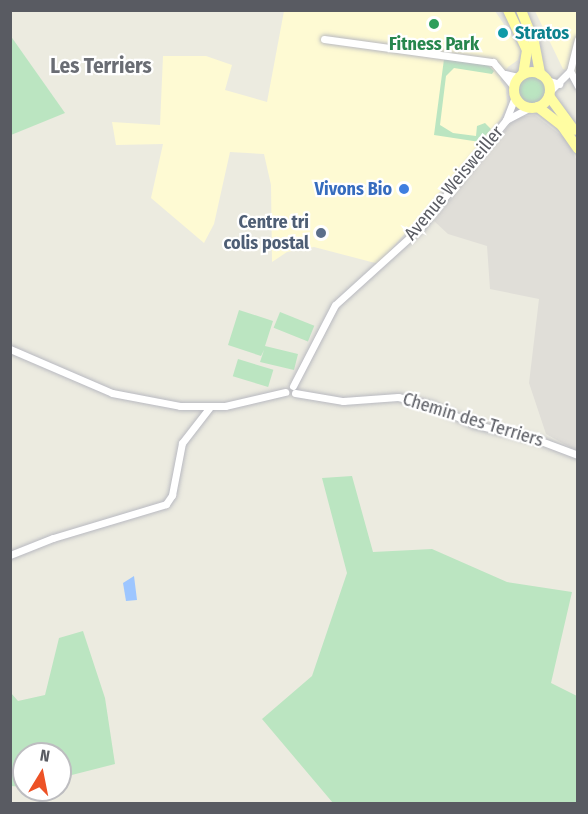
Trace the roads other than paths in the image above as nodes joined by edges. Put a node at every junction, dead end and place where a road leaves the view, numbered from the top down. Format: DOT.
graph roads {
  1 [pos="508,10"];
  2 [pos="519,10"];
  3 [pos="324,39"];
  4 [pos="578,39"];
  5 [pos="570,71"];
  6 [pos="517,84"];
  7 [pos="549,85"];
  8 [pos="578,86"];
  9 [pos="534,108"];
  10 [pos="506,120"];
  11 [pos="578,135"];
  12 [pos="578,149"];
  13 [pos="10,349"];
  14 [pos="294,389"];
  15 [pos="210,407"];
  16 [pos="578,455"];
  17 [pos="10,555"];
  1 -- 6 [label="main road"];
  2 -- 7 [label="main road"];
  3 -- 6 [label="street"];
  4 -- 5 [label="street"];
  5 -- 7 [label="street"];
  5 -- 8 [label="street"];
  6 -- 7 [label="main road"];
  6 -- 9 [label="main road"];
  6 -- 10 [label="street, Avenue Weisweiller"];
  7 -- 9 [label="main road"];
  7 -- 11 [label="main road"];
  9 -- 10 [label="street, Avenue Weisweiller"];
  9 -- 12 [label="main road"];
  10 -- 14 [label="street, Avenue Weisweiller"];
  13 -- 15 [label="street"];
  14 -- 15 [label="street, Chemin des Terriers"];
  14 -- 16 [label="street, Chemin des Terriers"];
  15 -- 17 [label="street"];
}
